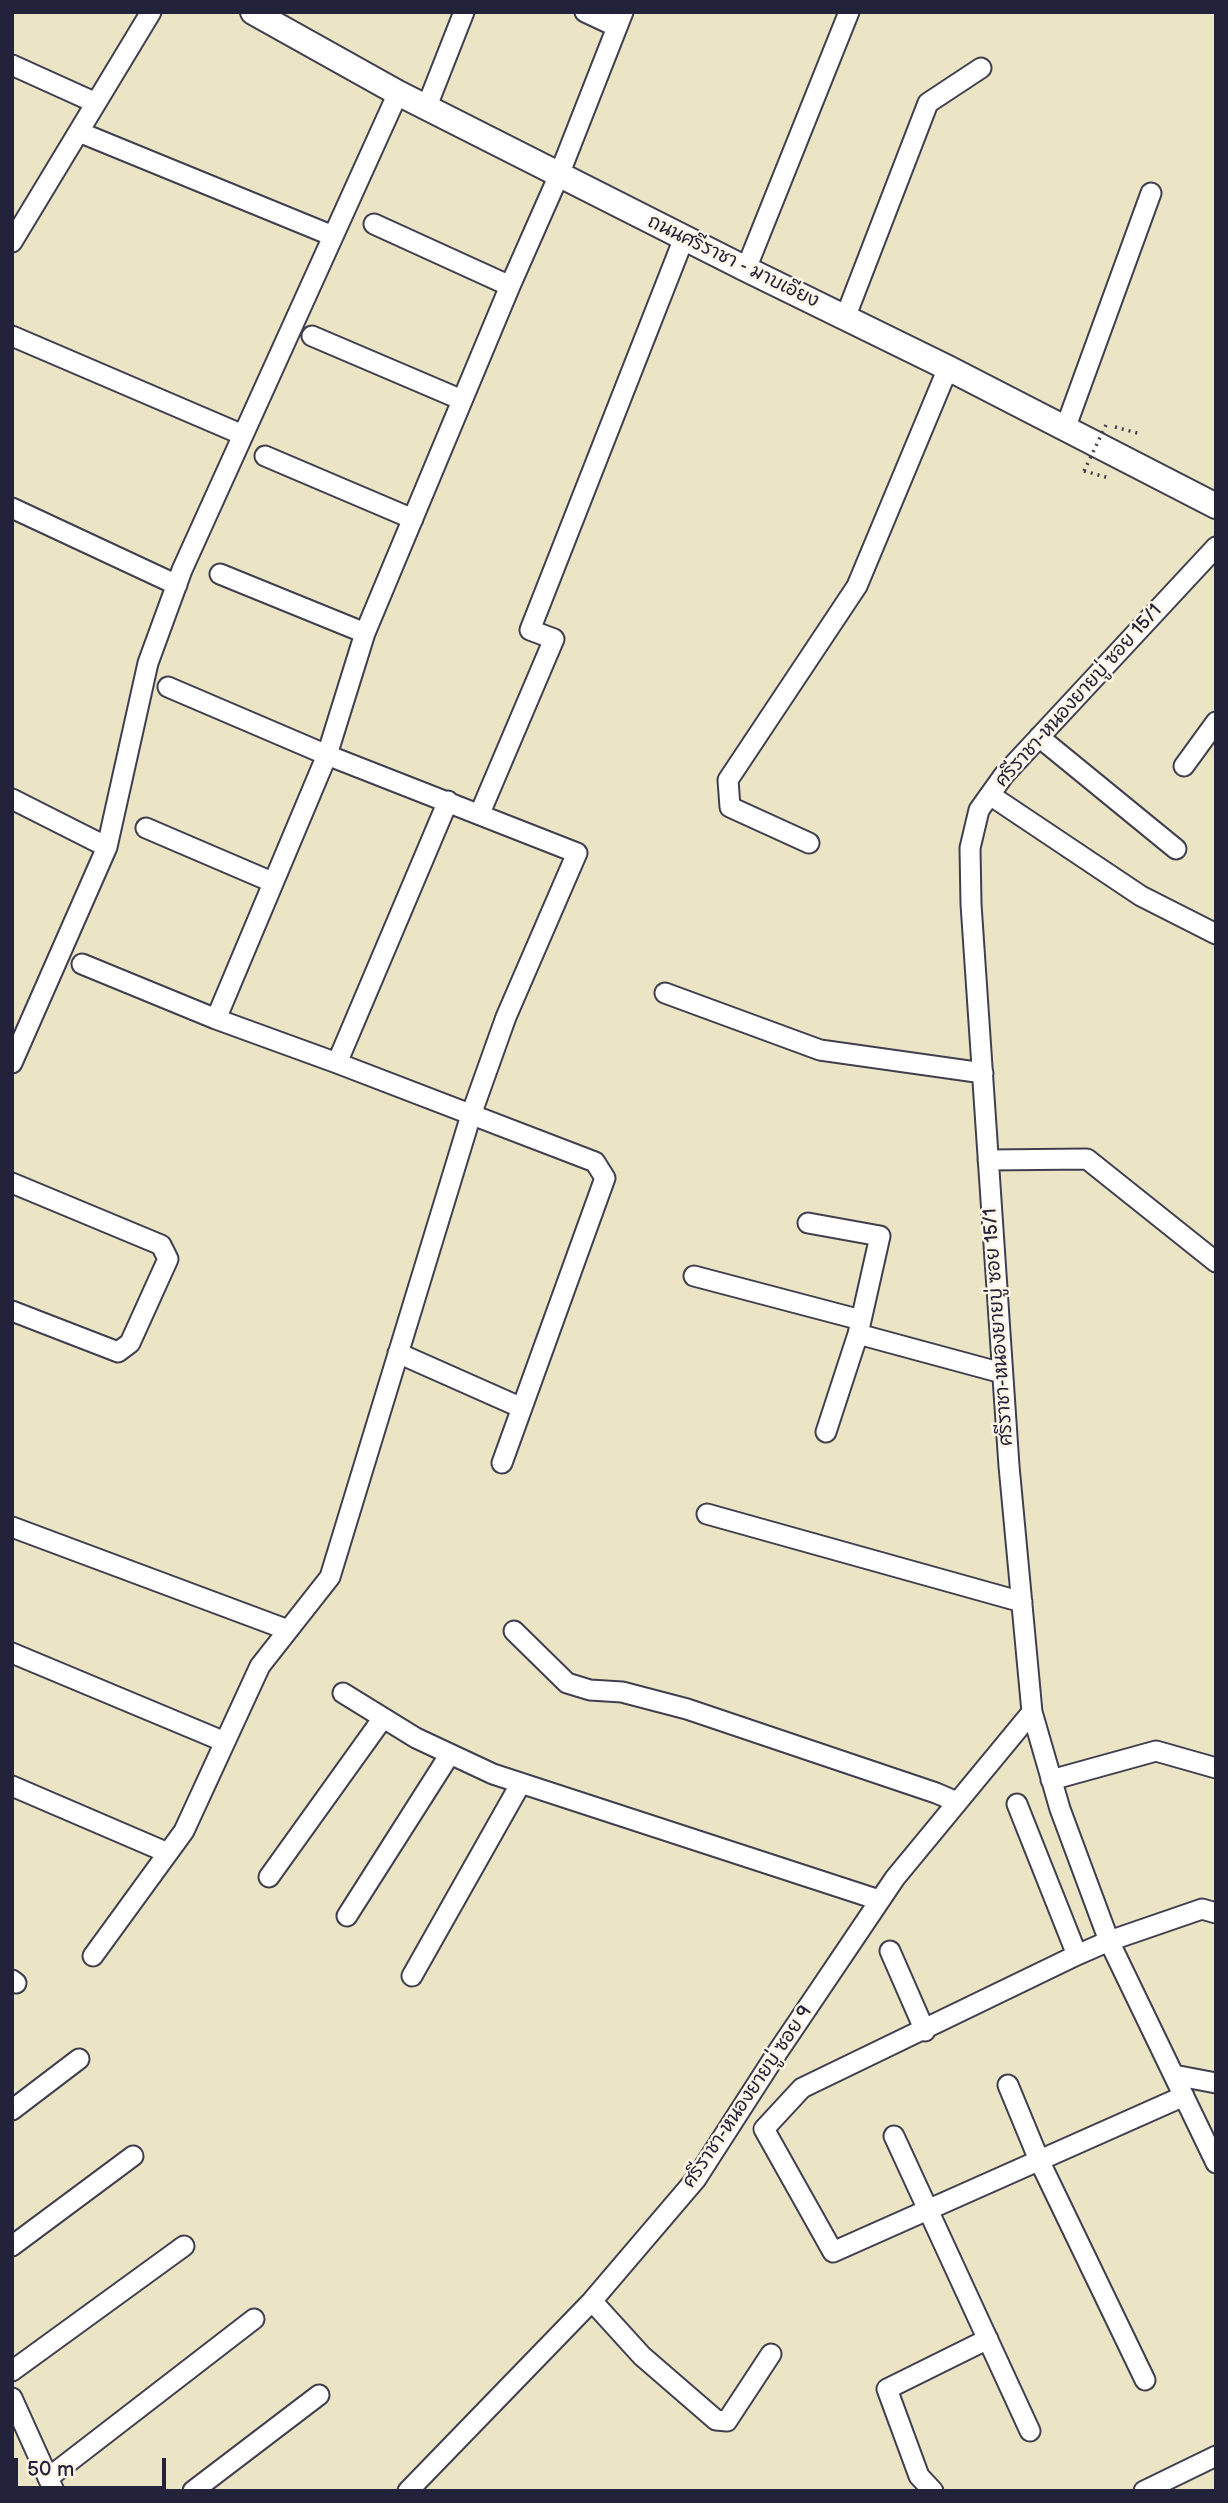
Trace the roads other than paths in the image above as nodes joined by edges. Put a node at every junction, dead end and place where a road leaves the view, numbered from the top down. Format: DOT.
graph roads {
  1 [pos="151,12"];
  2 [pos="253,12"];
  3 [pos="464,12"];
  4 [pos="585,12"];
  5 [pos="849,12"];
  6 [pos="620,20"];
  7 [pos="12,65"];
  8 [pos="981,68"];
  9 [pos="398,93"];
  10 [pos="96,103"];
  11 [pos="427,106"];
  12 [pos="79,132"];
  13 [pos="559,175"];
  14 [pos="1152,193"];
  15 [pos="373,224"];
  16 [pos="333,236"];
  17 [pos="684,238"];
  18 [pos="12,242"];
  19 [pos="746,270"];
  20 [pos="510,286"];
  21 [pos="845,318"];
  22 [pos="12,336"];
  23 [pos="312,336"];
  24 [pos="948,368"];
  25 [pos="462,400"];
  26 [pos="1065,429"];
  27 [pos="243,435"];
  28 [pos="265,456"];
  29 [pos="1216,506"];
  30 [pos="12,508"];
  31 [pos="413,519"];
  32 [pos="1216,547"];
  33 [pos="220,574"];
  34 [pos="177,585"];
  35 [pos="365,633"];
  36 [pos="168,687"];
  37 [pos="1216,722"];
  38 [pos="1039,737"];
  39 [pos="327,755"];
  40 [pos="1184,766"];
  41 [pos="990,794"];
  42 [pos="12,799"];
  43 [pos="448,801"];
  44 [pos="480,813"];
  45 [pos="146,828"];
  46 [pos="809,843"];
  47 [pos="107,847"];
  48 [pos="1176,849"];
  49 [pos="272,883"];
  50 [pos="1216,934"];
  51 [pos="82,964"];
  52 [pos="665,993"];
  53 [pos="216,1019"];
  54 [pos="12,1063"];
  55 [pos="337,1063"];
  56 [pos="983,1073"];
  57 [pos="471,1115"];
  58 [pos="988,1160"];
  59 [pos="12,1184"];
  60 [pos="808,1223"];
  61 [pos="1216,1262"];
  62 [pos="694,1276"];
  63 [pos="12,1311"];
  64 [pos="860,1327"];
  65 [pos="398,1353"];
  66 [pos="1002,1373"];
  67 [pos="522,1408"];
  68 [pos="826,1432"];
  69 [pos="502,1463"];
  70 [pos="707,1514"];
  71 [pos="12,1527"];
  72 [pos="1022,1602"];
  73 [pos="288,1630"];
  74 [pos="513,1631"];
  75 [pos="12,1653"];
  76 [pos="343,1693"];
  77 [pos="1032,1712"];
  78 [pos="383,1718"];
  79 [pos="225,1742"];
  80 [pos="450,1754"];
  81 [pos="1216,1768"];
  82 [pos="1051,1780"];
  83 [pos="521,1783"];
  84 [pos="12,1786"];
  85 [pos="957,1802"];
  86 [pos="1017,1804"];
  87 [pos="168,1853"];
  88 [pos="269,1877"];
  89 [pos="879,1900"];
  90 [pos="1216,1913"];
  91 [pos="347,1916"];
  92 [pos="1109,1941"];
  93 [pos="890,1951"];
  94 [pos="1077,1955"];
  95 [pos="93,1956"];
  96 [pos="412,1976"];
  97 [pos="925,2031"];
  98 [pos="79,2059"];
  99 [pos="1174,2075"];
  100 [pos="1216,2083"];
  101 [pos="1008,2085"];
  102 [pos="1184,2096"];
  103 [pos="12,2110"];
  104 [pos="894,2136"];
  105 [pos="133,2156"];
  106 [pos="1039,2160"];
  107 [pos="1216,2162"];
  108 [pos="929,2209"];
  109 [pos="12,2246"];
  110 [pos="184,2246"];
  111 [pos="592,2301"];
  112 [pos="254,2319"];
  113 [pos="988,2339"];
  114 [pos="771,2354"];
  115 [pos="12,2371"];
  116 [pos="1145,2380"];
  117 [pos="319,2395"];
  118 [pos="12,2398"];
  119 [pos="1030,2431"];
  120 [pos="1216,2456"];
  121 [pos="51,2484"];
  122 [pos="193,2491"];
  123 [pos="408,2491"];
  124 [pos="933,2491"];
  125 [pos="1144,2491"];
  1 -- 10 [label="street"];
  2 -- 9 [label="main road, ถนนศรีราชา - มาบเอียง"];
  3 -- 11 [label="street"];
  4 -- 6 [label="street"];
  5 -- 19 [label="street"];
  6 -- 13 [label="street"];
  7 -- 10 [label="street"];
  8 -- 21 [label="street"];
  9 -- 11 [label="main road, ถนนศรีราชา - มาบเอียง"];
  9 -- 16 [label="street"];
  10 -- 12 [label="street"];
  11 -- 13 [label="main road, ถนนศรีราชา - มาบเอียง"];
  12 -- 16 [label="street"];
  12 -- 18 [label="street"];
  13 -- 17 [label="main road, ถนนศรีราชา - มาบเอียง"];
  13 -- 20 [label="street"];
  14 -- 26 [label="street"];
  15 -- 20 [label="street"];
  16 -- 27 [label="street"];
  17 -- 19 [label="main road, ถนนศรีราชา - มาบเอียง"];
  17 -- 44 [label="street"];
  19 -- 21 [label="main road, ถนนศรีราชา - มาบเอียง"];
  20 -- 25 [label="street"];
  21 -- 24 [label="main road, ถนนศรีราชา - มาบเอียง"];
  22 -- 27 [label="street"];
  23 -- 25 [label="street"];
  24 -- 26 [label="main road, ถนนศรีราชา - มาบเอียง"];
  24 -- 46 [label="street"];
  25 -- 31 [label="street"];
  26 -- 29 [label="main road, ถนนศรีราชา - มาบเอียง"];
  27 -- 34 [label="street"];
  28 -- 31 [label="street"];
  30 -- 34 [label="street"];
  31 -- 35 [label="street"];
  32 -- 38 [label="street, ศรีราชา-หนองยายบู่ ซอย 15/1"];
  33 -- 35 [label="street"];
  34 -- 47 [label="street"];
  35 -- 39 [label="street"];
  36 -- 39 [label="street"];
  37 -- 40 [label="street"];
  38 -- 41 [label="street, ศรีราชา-หนองยายบู่ ซอย 15/1"];
  38 -- 48 [label="street"];
  39 -- 43 [label="street"];
  39 -- 49 [label="street"];
  41 -- 50 [label="street"];
  41 -- 56 [label="street, ศรีราชา-หนองยายบู่ ซอย 15/1"];
  42 -- 47 [label="street"];
  43 -- 44 [label="street"];
  43 -- 55 [label="street"];
  44 -- 57 [label="street"];
  45 -- 49 [label="street"];
  47 -- 54 [label="street"];
  49 -- 53 [label="street"];
  51 -- 53 [label="street"];
  52 -- 56 [label="street"];
  53 -- 55 [label="street"];
  55 -- 57 [label="street"];
  56 -- 58 [label="street, ศรีราชา-หนองยายบู่ ซอย 15/1"];
  57 -- 65 [label="street"];
  57 -- 67 [label="street"];
  58 -- 61 [label="street"];
  58 -- 66 [label="street, ศรีราชา-หนองยายบู่ ซอย 15/1"];
  59 -- 63 [label="street"];
  60 -- 64 [label="street"];
  62 -- 64 [label="street"];
  64 -- 66 [label="street"];
  64 -- 68 [label="street"];
  65 -- 67 [label="street"];
  65 -- 73 [label="street"];
  66 -- 72 [label="street, ศรีราชา-หนองยายบู่ ซอย 15/1"];
  67 -- 69 [label="street"];
  70 -- 72 [label="street"];
  71 -- 73 [label="street"];
  72 -- 77 [label="street, ศรีราชา-หนองยายบู่ ซอย 15/1"];
  73 -- 79 [label="street"];
  74 -- 85 [label="street"];
  75 -- 79 [label="street"];
  76 -- 78 [label="street"];
  77 -- 82 [label="street, ศรีราชา-หนองยายบู่ ซอย 15/1"];
  77 -- 85 [label="street, ศรีราชา-หนองยายบู่ ซอย 9"];
  78 -- 80 [label="street"];
  78 -- 88 [label="street"];
  79 -- 87 [label="street"];
  80 -- 83 [label="street"];
  80 -- 91 [label="street"];
  81 -- 82 [label="street"];
  82 -- 92 [label="street, ศรีราชา-หนองยายบู่ ซอย 15/1"];
  83 -- 89 [label="street"];
  83 -- 96 [label="street"];
  84 -- 87 [label="street"];
  85 -- 89 [label="street, ศรีราชา-หนองยายบู่ ซอย 9"];
  86 -- 94 [label="street"];
  87 -- 95 [label="street"];
  89 -- 111 [label="street, ศรีราชา-หนองยายบู่ ซอย 9"];
  90 -- 92 [label="street"];
  92 -- 94 [label="street"];
  92 -- 99 [label="street, ศรีราชา-หนองยายบู่ ซอย 15/1"];
  93 -- 97 [label="street"];
  94 -- 97 [label="street"];
  97 -- 108 [label="street"];
  98 -- 103 [label="street"];
  99 -- 100 [label="street"];
  99 -- 102 [label="street, ศรีราชา-หนองยายบู่ ซอย 15/1"];
  101 -- 106 [label="street"];
  102 -- 106 [label="street"];
  102 -- 107 [label="street, ศรีราชา-หนองยายบู่ ซอย 15/1"];
  104 -- 108 [label="street"];
  105 -- 109 [label="street"];
  106 -- 108 [label="street"];
  106 -- 116 [label="street"];
  108 -- 113 [label="street"];
  110 -- 115 [label="street"];
  111 -- 114 [label="street"];
  111 -- 123 [label="street, ศรีราชา-หนองยายบู่ ซอย 9"];
  112 -- 121 [label="street"];
  113 -- 119 [label="street"];
  113 -- 124 [label="street"];
  117 -- 122 [label="street"];
  118 -- 121 [label="street"];
  120 -- 125 [label="street"];
}
